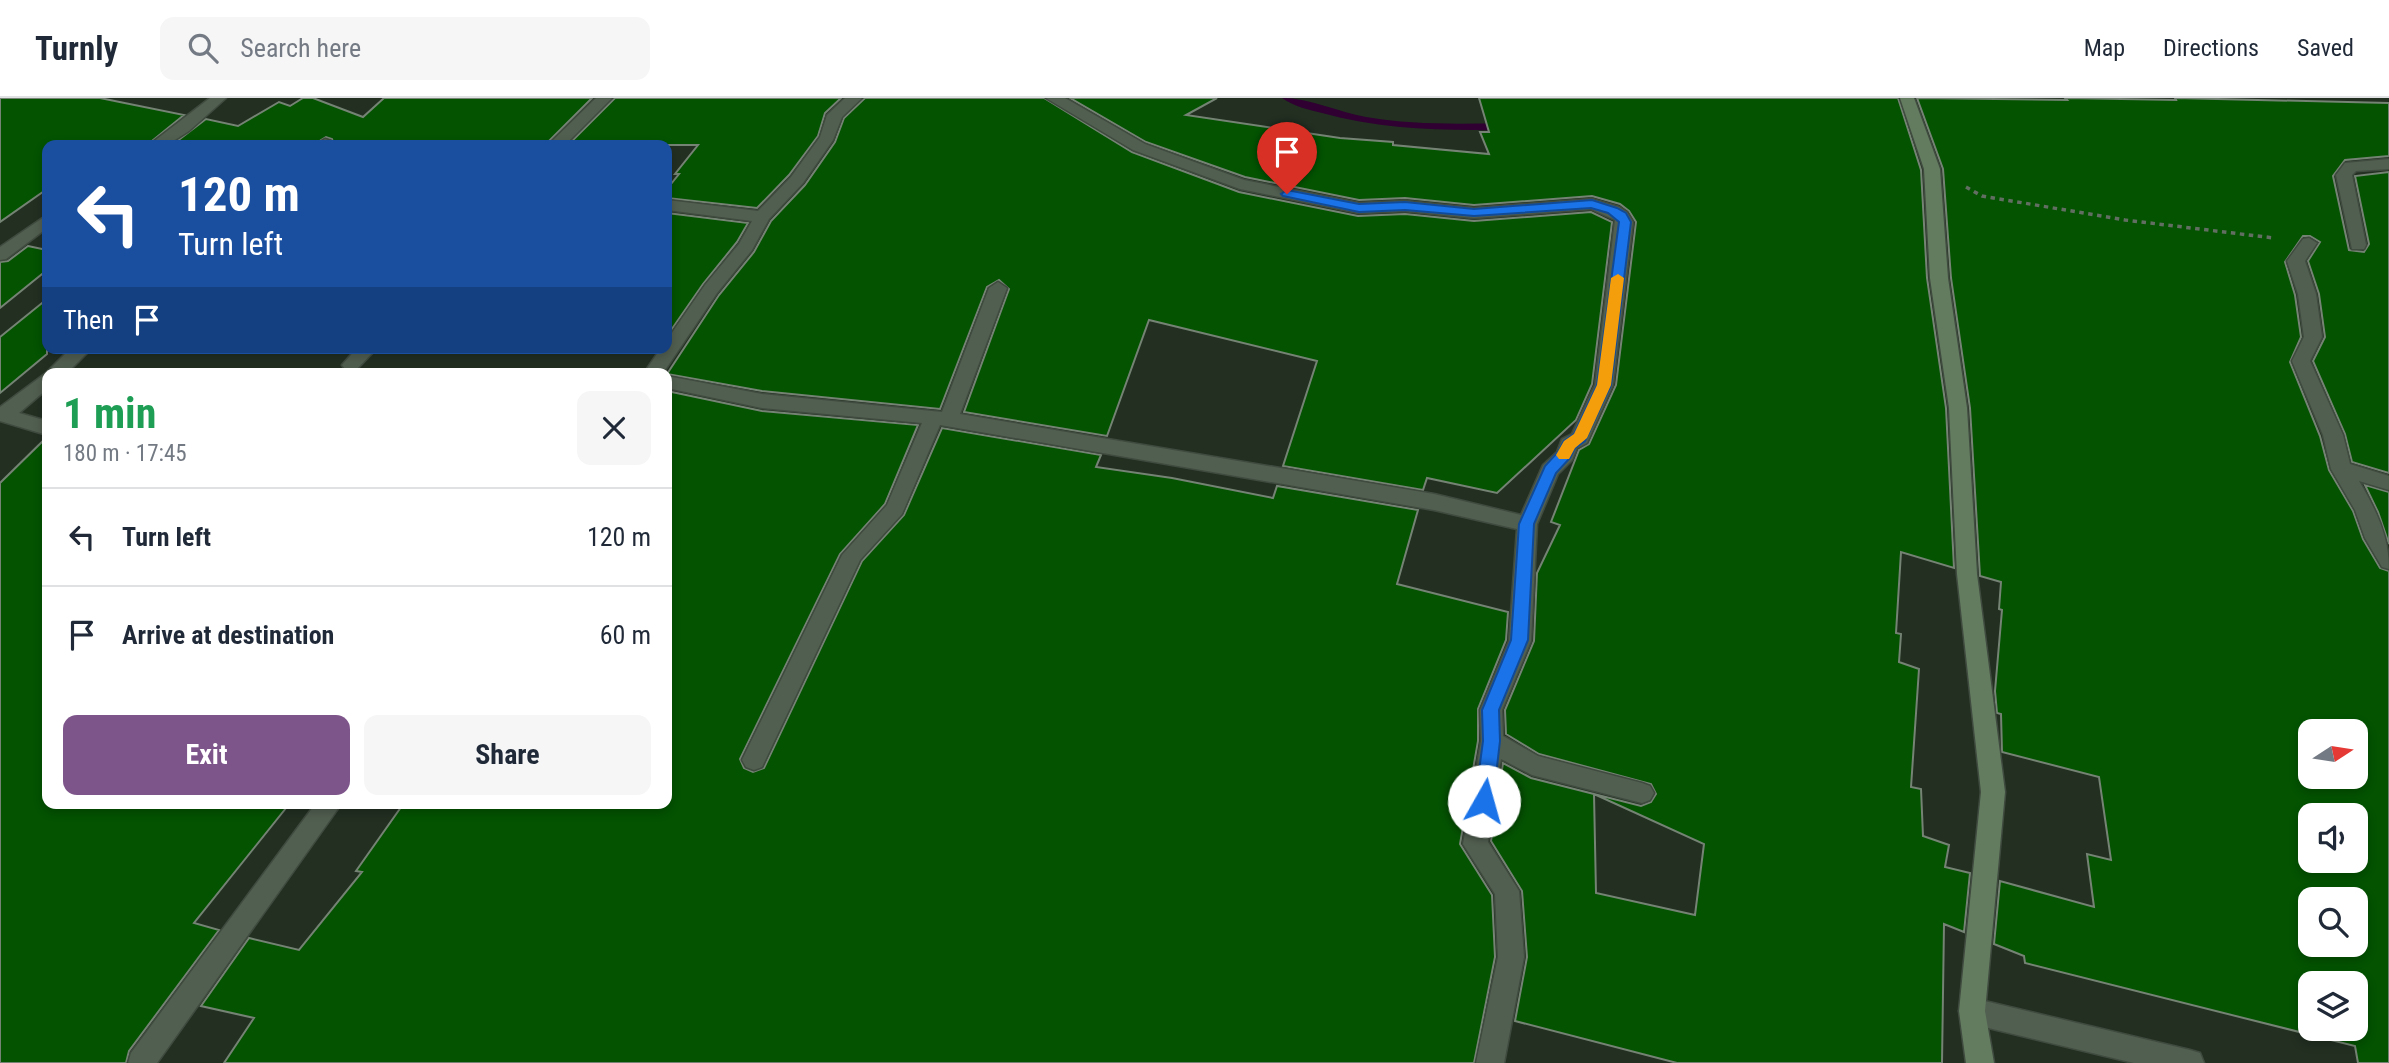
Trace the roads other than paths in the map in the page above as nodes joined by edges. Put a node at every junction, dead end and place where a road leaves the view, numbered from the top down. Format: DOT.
graph roads {
  1 [pos="219,98"];
  2 [pos="605,98"];
  3 [pos="854,98"];
  4 [pos="1054,98"];
  5 [pos="1908,98"];
  6 [pos="165,140"];
  7 [pos="561,140"];
  8 [pos="2389,164"];
  9 [pos="672,206"];
  10 [pos="762,217"];
  11 [pos="42,224"];
  12 [pos="2309,243"];
  13 [pos="2358,245"];
  14 [pos="0,256"];
  15 [pos="998,288"];
  16 [pos="672,345"];
  17 [pos="76,354"];
  18 [pos="362,354"];
  19 [pos="351,365"];
  20 [pos="61,368"];
  21 [pos="42,383"];
  22 [pos="672,383"];
  23 [pos="2,414"];
  24 [pos="942,418"];
  25 [pos="42,426"];
  26 [pos="2341,469"];
  27 [pos="2389,483"];
  28 [pos="1527,524"];
  29 [pos="2389,561"];
  30 [pos="1492,741"];
  31 [pos="754,761"];
  32 [pos="1642,793"];
  33 [pos="326,809"];
  34 [pos="1972,1011"];
  35 [pos="141,1063"];
  36 [pos="1490,1063"];
  37 [pos="1980,1063"];
  38 [pos="2190,1063"];
  1 -- 6 [label="street"];
  2 -- 7 [label="street"];
  3 -- 10 [label="street"];
  4 -- 28 [label="street"];
  5 -- 34 [label="street"];
  8 -- 13 [label="street"];
  9 -- 10 [label="street"];
  10 -- 16 [label="street"];
  11 -- 14 [label="street"];
  12 -- 26 [label="street"];
  15 -- 24 [label="street"];
  17 -- 20 [label="street"];
  18 -- 19 [label="street"];
  21 -- 23 [label="street"];
  22 -- 24 [label="street"];
  23 -- 25 [label="street"];
  24 -- 28 [label="street"];
  24 -- 31 [label="street"];
  26 -- 27 [label="street"];
  26 -- 29 [label="street"];
  28 -- 30 [label="street"];
  30 -- 32 [label="street"];
  30 -- 36 [label="street"];
  33 -- 35 [label="street"];
  34 -- 37 [label="street"];
  34 -- 38 [label="street"];
}
